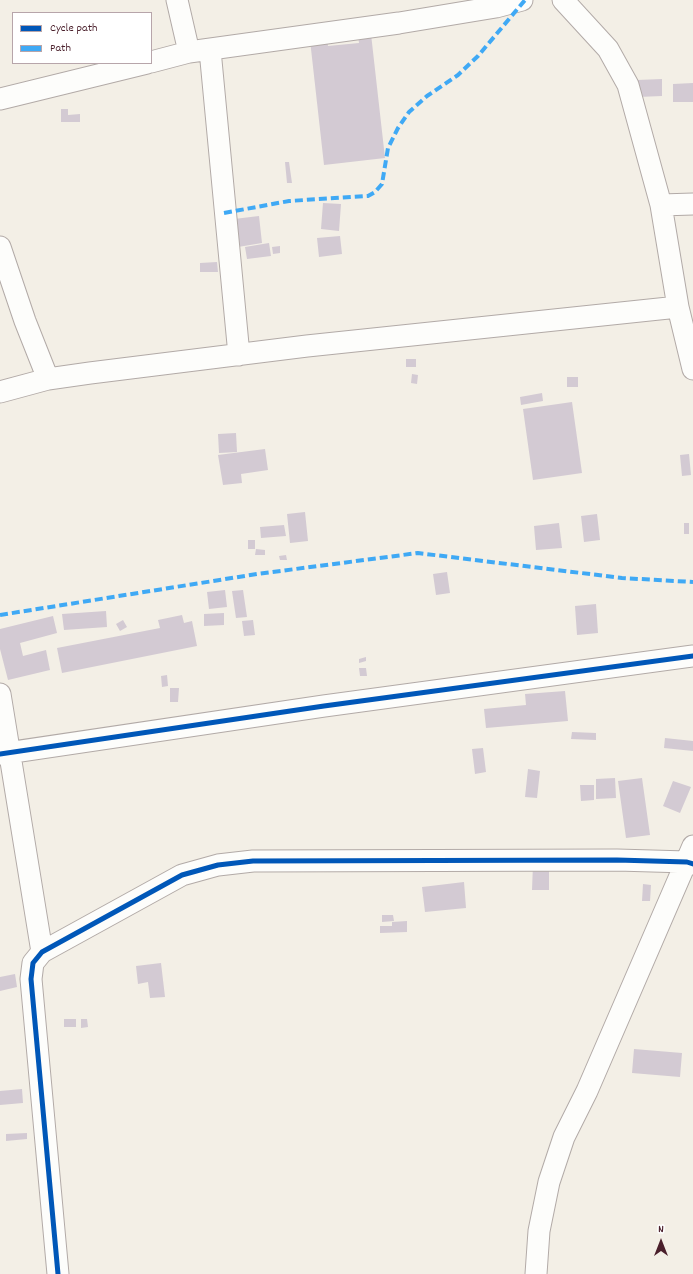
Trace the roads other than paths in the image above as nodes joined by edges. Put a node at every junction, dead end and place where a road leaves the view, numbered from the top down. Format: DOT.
graph roads {
  1 [pos="177,0"];
  2 [pos="522,0"];
  3 [pos="563,0"];
  4 [pos="210,50"];
  5 [pos="189,52"];
  6 [pos="152,62"];
  7 [pos="143,64"];
  8 [pos="0,99"];
  9 [pos="693,204"];
  10 [pos="661,205"];
  11 [pos="0,247"];
  12 [pos="678,307"];
  13 [pos="239,355"];
  14 [pos="693,369"];
  15 [pos="48,379"];
  16 [pos="0,392"];
  17 [pos="693,656"];
  18 [pos="0,694"];
  19 [pos="5,753"];
  20 [pos="691,857"];
  21 [pos="42,952"];
  22 [pos="58,1274"];
  23 [pos="536,1274"];
  1 -- 5 [label="street"];
  2 -- 4 [label="street"];
  3 -- 10 [label="street"];
  4 -- 5 [label="street"];
  4 -- 13 [label="street"];
  5 -- 6 [label="street"];
  7 -- 8 [label="street"];
  9 -- 10 [label="street"];
  10 -- 12 [label="street"];
  11 -- 15 [label="street"];
  12 -- 13 [label="street"];
  12 -- 14 [label="street"];
  13 -- 15 [label="street"];
  15 -- 16 [label="street"];
  17 -- 19 [label="street"];
  18 -- 19 [label="street"];
  19 -- 21 [label="street"];
  20 -- 21 [label="street"];
  20 -- 23 [label="street"];
  21 -- 22 [label="street"];
}
